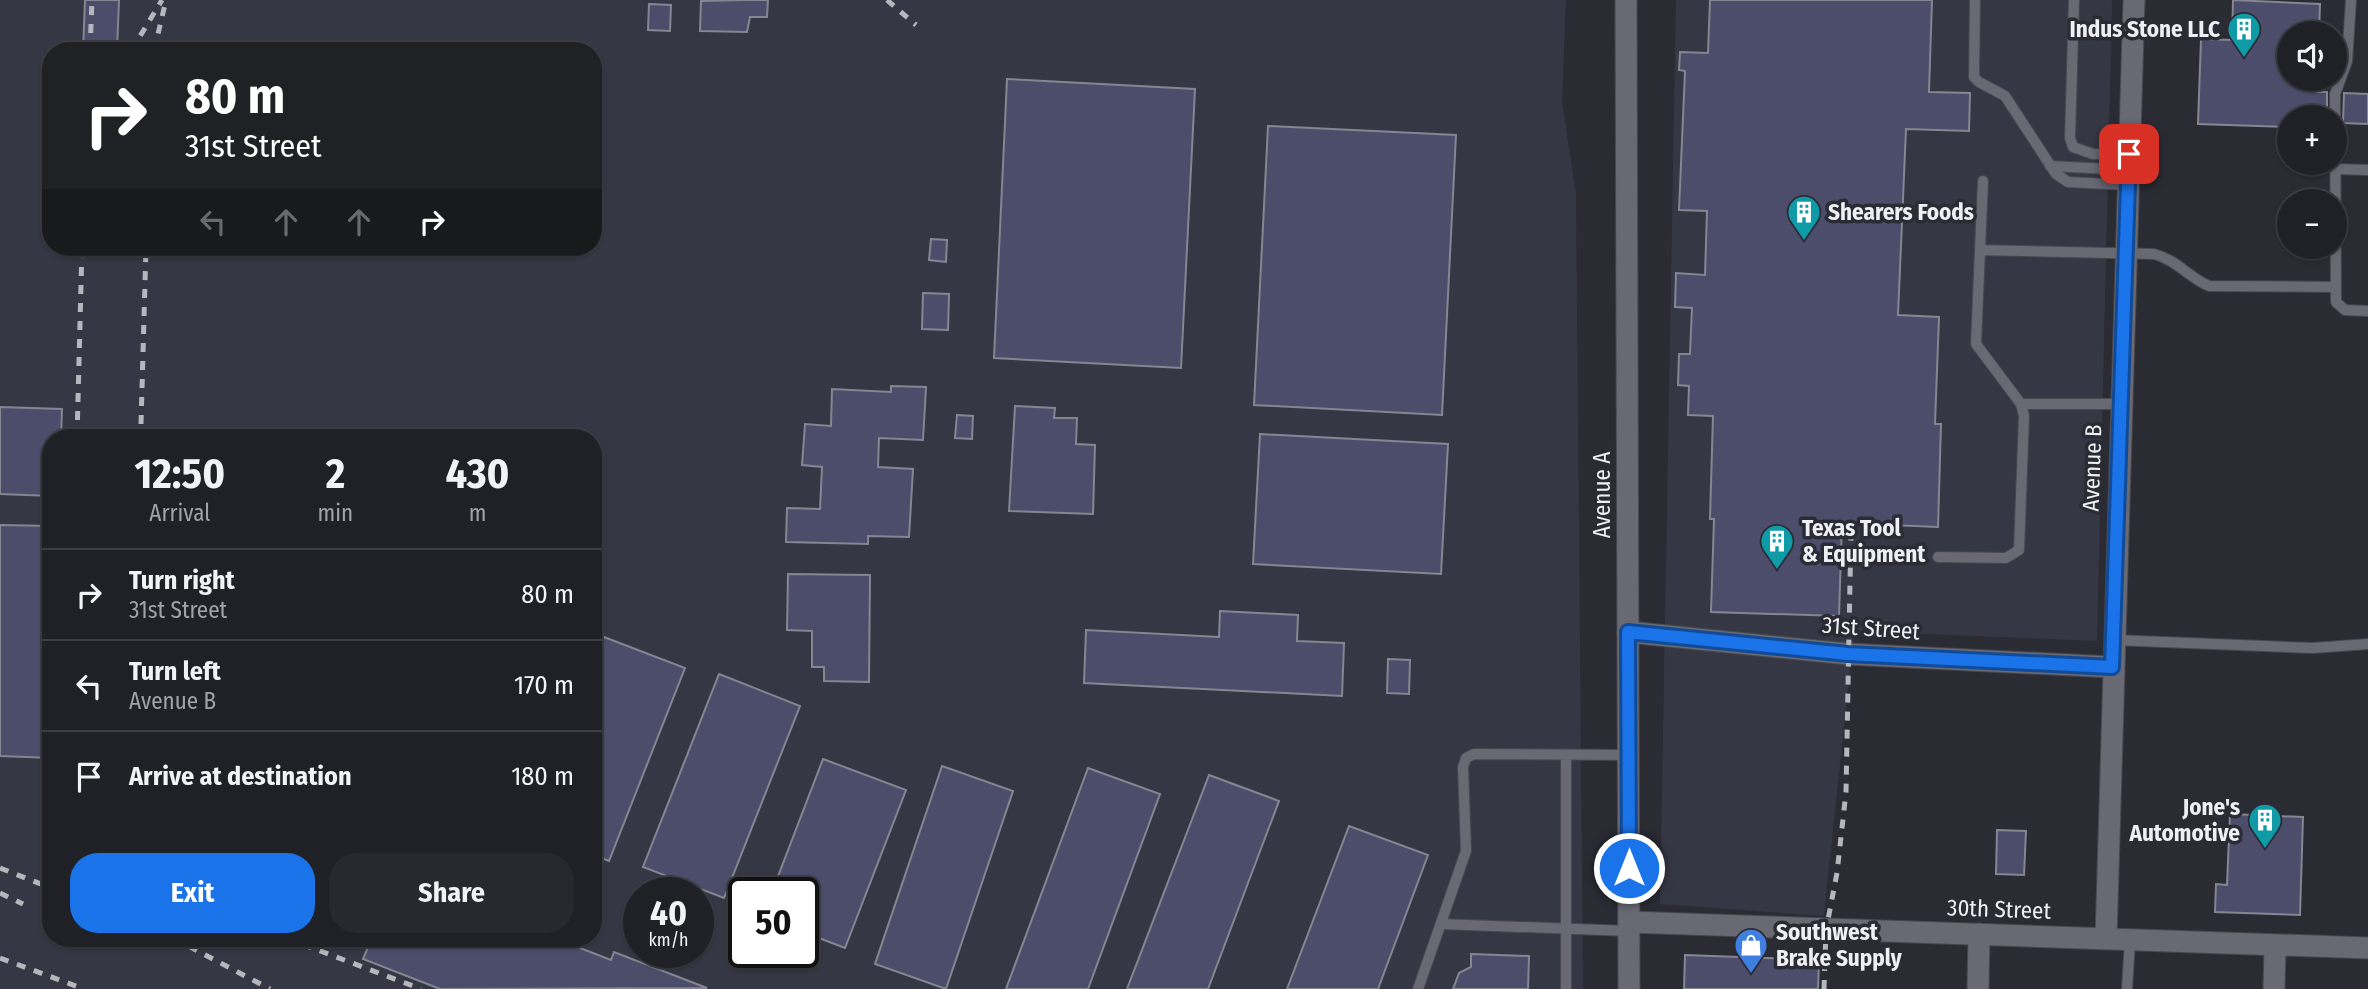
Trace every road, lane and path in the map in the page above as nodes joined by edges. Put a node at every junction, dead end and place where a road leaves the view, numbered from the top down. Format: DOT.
graph roads {
  1 [pos="1626,0"];
  2 [pos="1975,0"];
  3 [pos="2074,0"];
  4 [pos="2134,0"];
  5 [pos="2351,0"];
  6 [pos="2335,105"];
  7 [pos="2128,169"];
  8 [pos="2347,169"];
  9 [pos="2368,170"];
  10 [pos="2336,175"];
  11 [pos="1983,181"];
  12 [pos="1980,250"];
  13 [pos="2126,254"];
  14 [pos="2336,287"];
  15 [pos="2368,311"];
  16 [pos="2021,404"];
  17 [pos="2120,404"];
  18 [pos="1938,557"];
  19 [pos="1628,632"];
  20 [pos="2113,640"];
  21 [pos="2368,644"];
  22 [pos="2112,667"];
  23 [pos="1566,755"];
  24 [pos="1628,755"];
  25 [pos="1441,924"];
  26 [pos="1629,926"];
  27 [pos="1565,929"];
  28 [pos="1979,934"];
  29 [pos="2106,939"];
  30 [pos="2130,940"];
  31 [pos="2275,945"];
  32 [pos="2368,948"];
  33 [pos="1418,989"];
  34 [pos="1566,989"];
  35 [pos="1629,989"];
  36 [pos="1978,989"];
  37 [pos="2127,989"];
  38 [pos="2274,989"];
  1 -- 19 [label="street, Avenue A"];
  2 -- 7 [label="lane"];
  3 -- 7 [label="lane"];
  4 -- 7 [label="street, Avenue B"];
  5 -- 6 [label="lane"];
  7 -- 13 [label="street, Avenue B"];
  8 -- 9 [label="lane"];
  10 -- 14 [label="lane"];
  11 -- 12 [label="lane"];
  12 -- 13 [label="lane"];
  12 -- 16 [label="lane"];
  13 -- 14 [label="lane"];
  13 -- 17 [label="street, Avenue B"];
  14 -- 15 [label="lane"];
  16 -- 17 [label="lane"];
  16 -- 18 [label="lane"];
  17 -- 20 [label="street, Avenue B"];
  19 -- 22 [label="street, 31st Street"];
  19 -- 24 [label="street, Avenue A"];
  20 -- 21 [label="lane"];
  20 -- 22 [label="street, Avenue B"];
  22 -- 29 [label="street, Avenue B"];
  23 -- 24 [label="lane"];
  23 -- 25 [label="lane"];
  23 -- 27 [label="lane"];
  24 -- 26 [label="street, Avenue A"];
  25 -- 27 [label="lane"];
  25 -- 33 [label="lane"];
  26 -- 27 [label="lane"];
  26 -- 28 [label="street, 30th Street"];
  26 -- 35 [label="street, Avenue A"];
  27 -- 34 [label="lane"];
  28 -- 29 [label="street, 30th Street"];
  28 -- 36 [label="street"];
  29 -- 30 [label="street, 30th Street"];
  30 -- 31 [label="street, 30th Street"];
  30 -- 37 [label="lane"];
  31 -- 32 [label="street, 30th Street"];
  31 -- 38 [label="street"];
}
